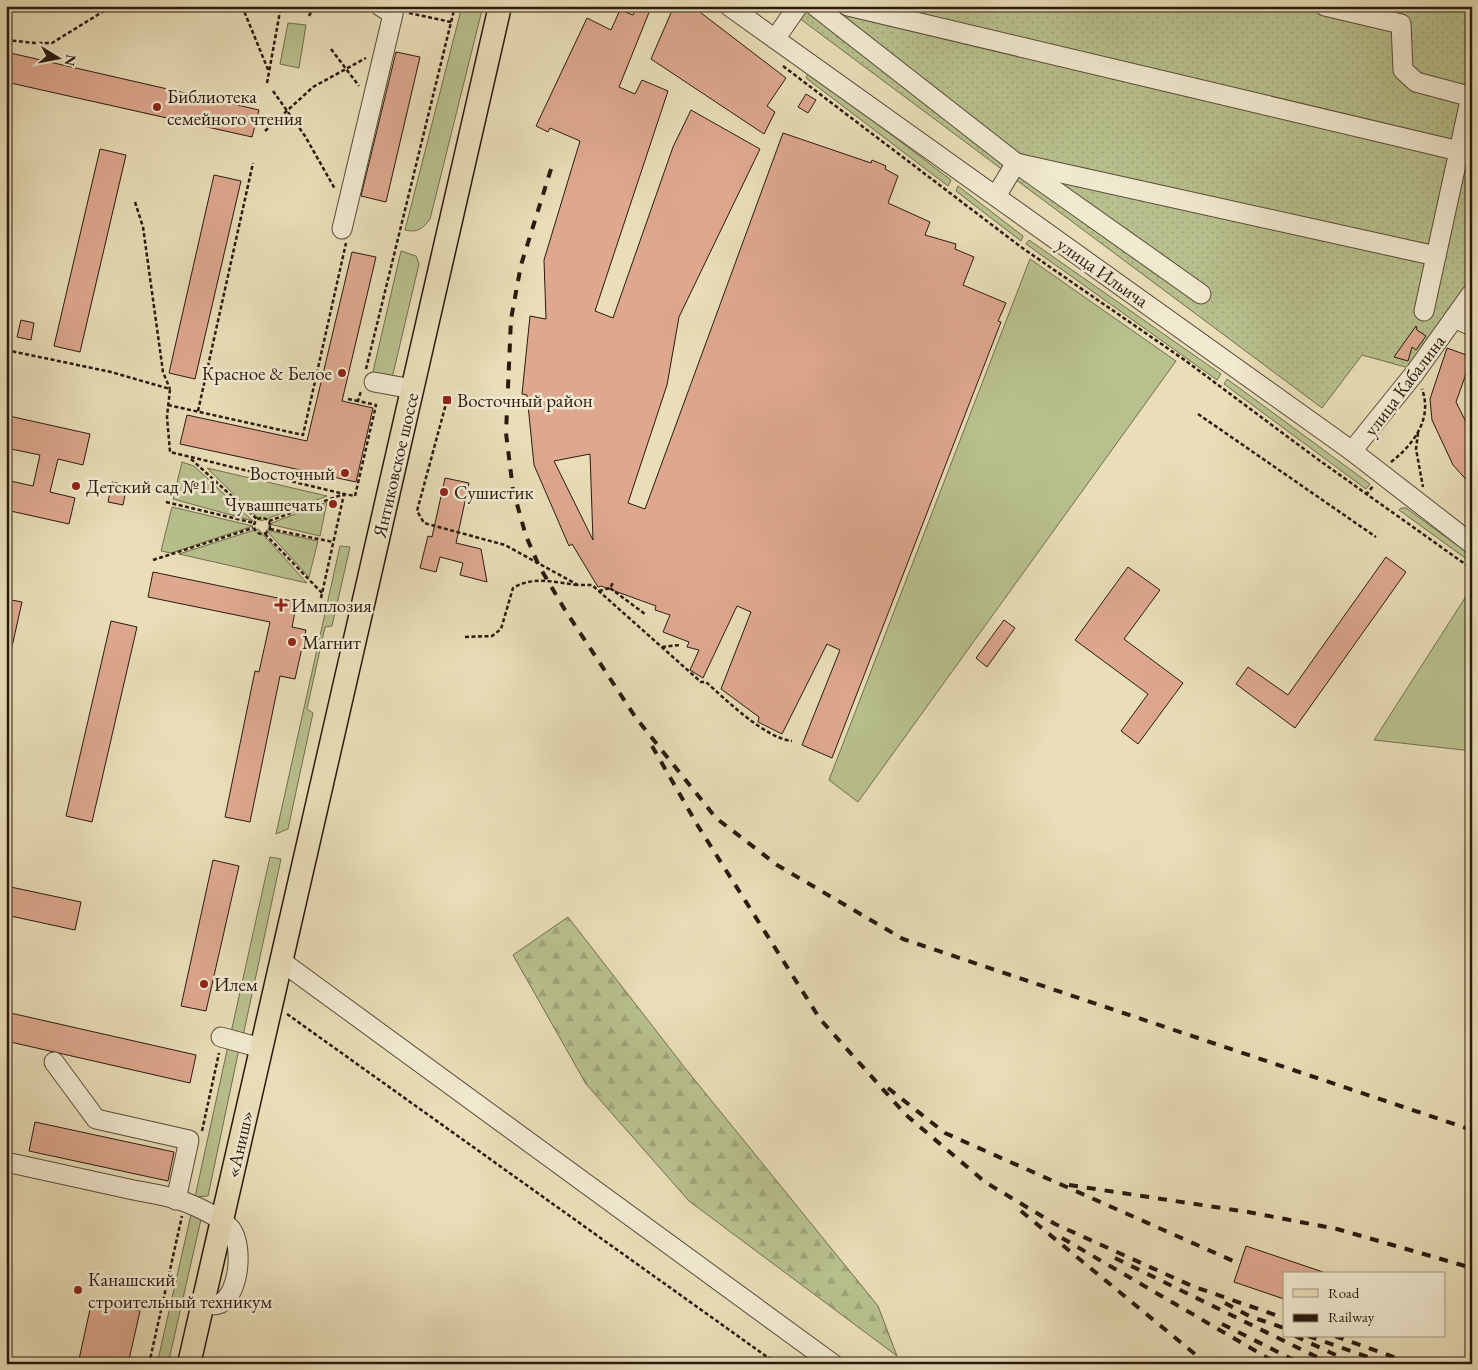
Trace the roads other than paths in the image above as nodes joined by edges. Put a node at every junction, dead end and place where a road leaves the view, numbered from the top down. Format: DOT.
graph roads {
  1 [pos="380,6"];
  2 [pos="500,6"];
  3 [pos="729,6"];
  4 [pos="815,6"];
  5 [pos="848,6"];
  6 [pos="1325,6"];
  7 [pos="795,10"];
  8 [pos="776,39"];
  9 [pos="1471,96"];
  10 [pos="1459,151"];
  11 [pos="1016,163"];
  12 [pos="996,196"];
  13 [pos="345,228"];
  14 [pos="1436,256"];
  15 [pos="1472,293"];
  16 [pos="1200,294"];
  17 [pos="1424,311"];
  18 [pos="1454,318"];
  19 [pos="1472,326"];
  20 [pos="367,379"];
  21 [pos="412,389"];
  22 [pos="1352,452"];
  23 [pos="1472,544"];
  24 [pos="289,924"];
  25 [pos="281,961"];
  26 [pos="221,1036"];
  27 [pos="261,1048"];
  28 [pos="54,1062"];
  29 [pos="6,1162"];
  30 [pos="181,1201"];
  31 [pos="221,1221"];
  32 [pos="188,1364"];
  33 [pos="833,1364"];
  1 -- 13 [label="street"];
  2 -- 21 [label="main road, Янтиковское шоссе"];
  3 -- 8 [label="street, улица Ильича"];
  4 -- 11 [label="street"];
  5 -- 10 [label="street"];
  6 -- 9 [label="street"];
  7 -- 8 [label="street"];
  8 -- 12 [label="street, улица Ильича"];
  9 -- 10 [label="street"];
  10 -- 14 [label="street"];
  11 -- 12 [label="street"];
  11 -- 14 [label="street"];
  11 -- 16 [label="street"];
  12 -- 22 [label="street, улица Ильича"];
  14 -- 17 [label="street"];
  15 -- 18 [label="street, улица Кабалина"];
  18 -- 19 [label="street"];
  18 -- 22 [label="street, улица Кабалина"];
  20 -- 21 [label="street"];
  21 -- 24 [label="main road, Янтиковское шоссе"];
  22 -- 23 [label="street, улица Ильича"];
  24 -- 25 [label="main road, «Аниш»"];
  25 -- 27 [label="main road, «Аниш»"];
  25 -- 33 [label="street"];
  26 -- 27 [label="street"];
  27 -- 31 [label="main road, «Аниш»"];
  28 -- 30 [label="street"];
  29 -- 30 [label="street"];
  30 -- 31 [label="street"];
  31 -- 32 [label="main road, «Аниш»"];
}
